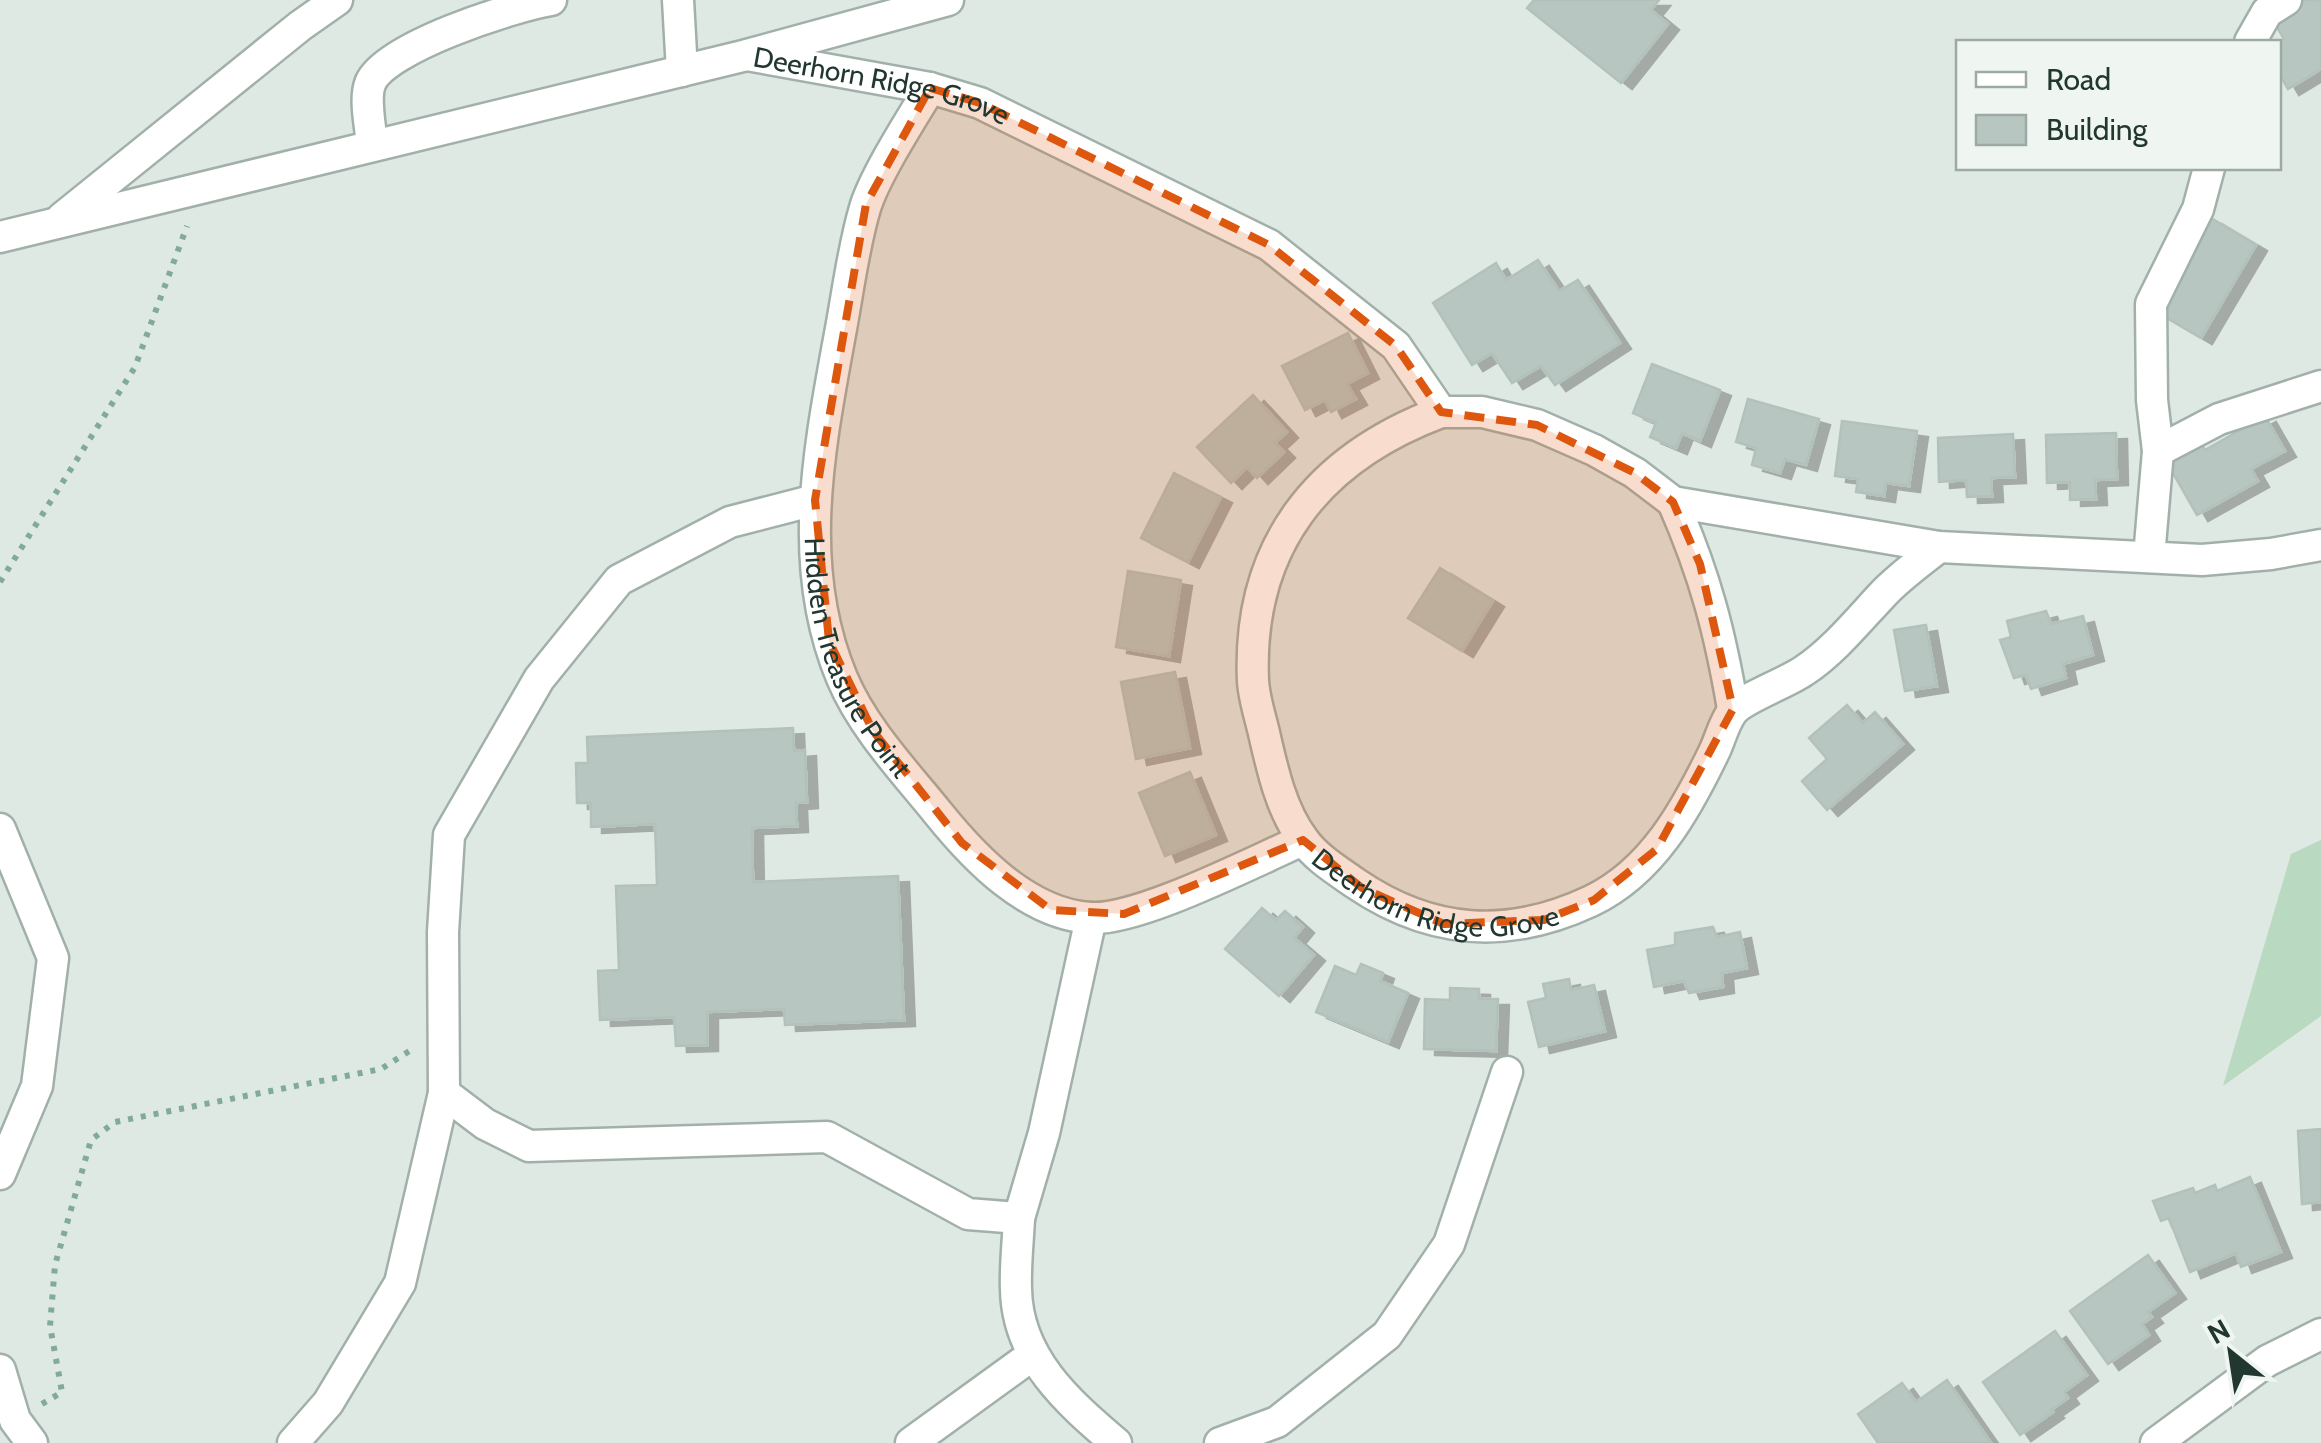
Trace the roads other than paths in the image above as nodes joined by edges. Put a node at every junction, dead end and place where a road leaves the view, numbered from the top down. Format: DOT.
graph roads {
  1 [pos="337,0"];
  2 [pos="551,0"];
  3 [pos="678,0"];
  4 [pos="948,0"];
  5 [pos="2286,0"];
  6 [pos="2251,40"];
  7 [pos="747,54"];
  8 [pos="682,71"];
  9 [pos="930,88"];
  10 [pos="372,146"];
  11 [pos="2208,170"];
  12 [pos="56,224"];
  13 [pos="0,237"];
  14 [pos="2321,386"];
  15 [pos="1441,412"];
  16 [pos="2158,452"];
  17 [pos="814,500"];
  18 [pos="1673,502"];
  19 [pos="2321,545"];
  20 [pos="1938,547"];
  21 [pos="2149,557"];
  22 [pos="1733,709"];
  23 [pos="0,830"];
  24 [pos="1303,840"];
  25 [pos="1091,918"];
  26 [pos="1507,1072"];
  27 [pos="444,1093"];
  28 [pos="0,1174"];
  29 [pos="1019,1218"];
  30 [pos="2321,1334"];
  31 [pos="1031,1356"];
  32 [pos="0,1370"];
  33 [pos="24,1432"];
  34 [pos="293,1443"];
  35 [pos="911,1443"];
  36 [pos="1116,1443"];
  37 [pos="1220,1443"];
  38 [pos="2156,1443"];
  1 -- 12 [label="street"];
  2 -- 10 [label="street"];
  3 -- 8 [label="street"];
  4 -- 7 [label="street"];
  5 -- 6 [label="street"];
  7 -- 8 [label="street, Deerhorn Ridge Grove"];
  7 -- 9 [label="street, Deerhorn Ridge Grove"];
  8 -- 10 [label="street, Deerhorn Ridge Grove"];
  9 -- 15 [label="street, Deerhorn Ridge Grove"];
  9 -- 17 [label="street, Hidden Treasure Point"];
  10 -- 12 [label="street, Deerhorn Ridge Grove"];
  11 -- 16 [label="street"];
  12 -- 13 [label="street, Deerhorn Ridge Grove"];
  14 -- 16 [label="street"];
  15 -- 18 [label="street, Deerhorn Ridge Grove"];
  15 -- 24 [label="street, Deerhorn Ridge Grove"];
  16 -- 21 [label="street"];
  17 -- 25 [label="street, Hidden Treasure Point"];
  17 -- 27 [label="street"];
  18 -- 20 [label="street, Deerhorn Ridge Grove"];
  18 -- 22 [label="street"];
  19 -- 21 [label="street, Deerhorn Ridge Grove"];
  20 -- 21 [label="street, Deerhorn Ridge Grove"];
  20 -- 22 [label="street"];
  22 -- 24 [label="street, Deerhorn Ridge Grove"];
  23 -- 28 [label="street"];
  24 -- 25 [label="street, Hidden Treasure Point"];
  25 -- 29 [label="street"];
  26 -- 37 [label="street"];
  27 -- 29 [label="street"];
  27 -- 34 [label="street"];
  29 -- 31 [label="street"];
  30 -- 38 [label="street"];
  31 -- 35 [label="street"];
  31 -- 36 [label="street"];
  32 -- 33 [label="street"];
}
